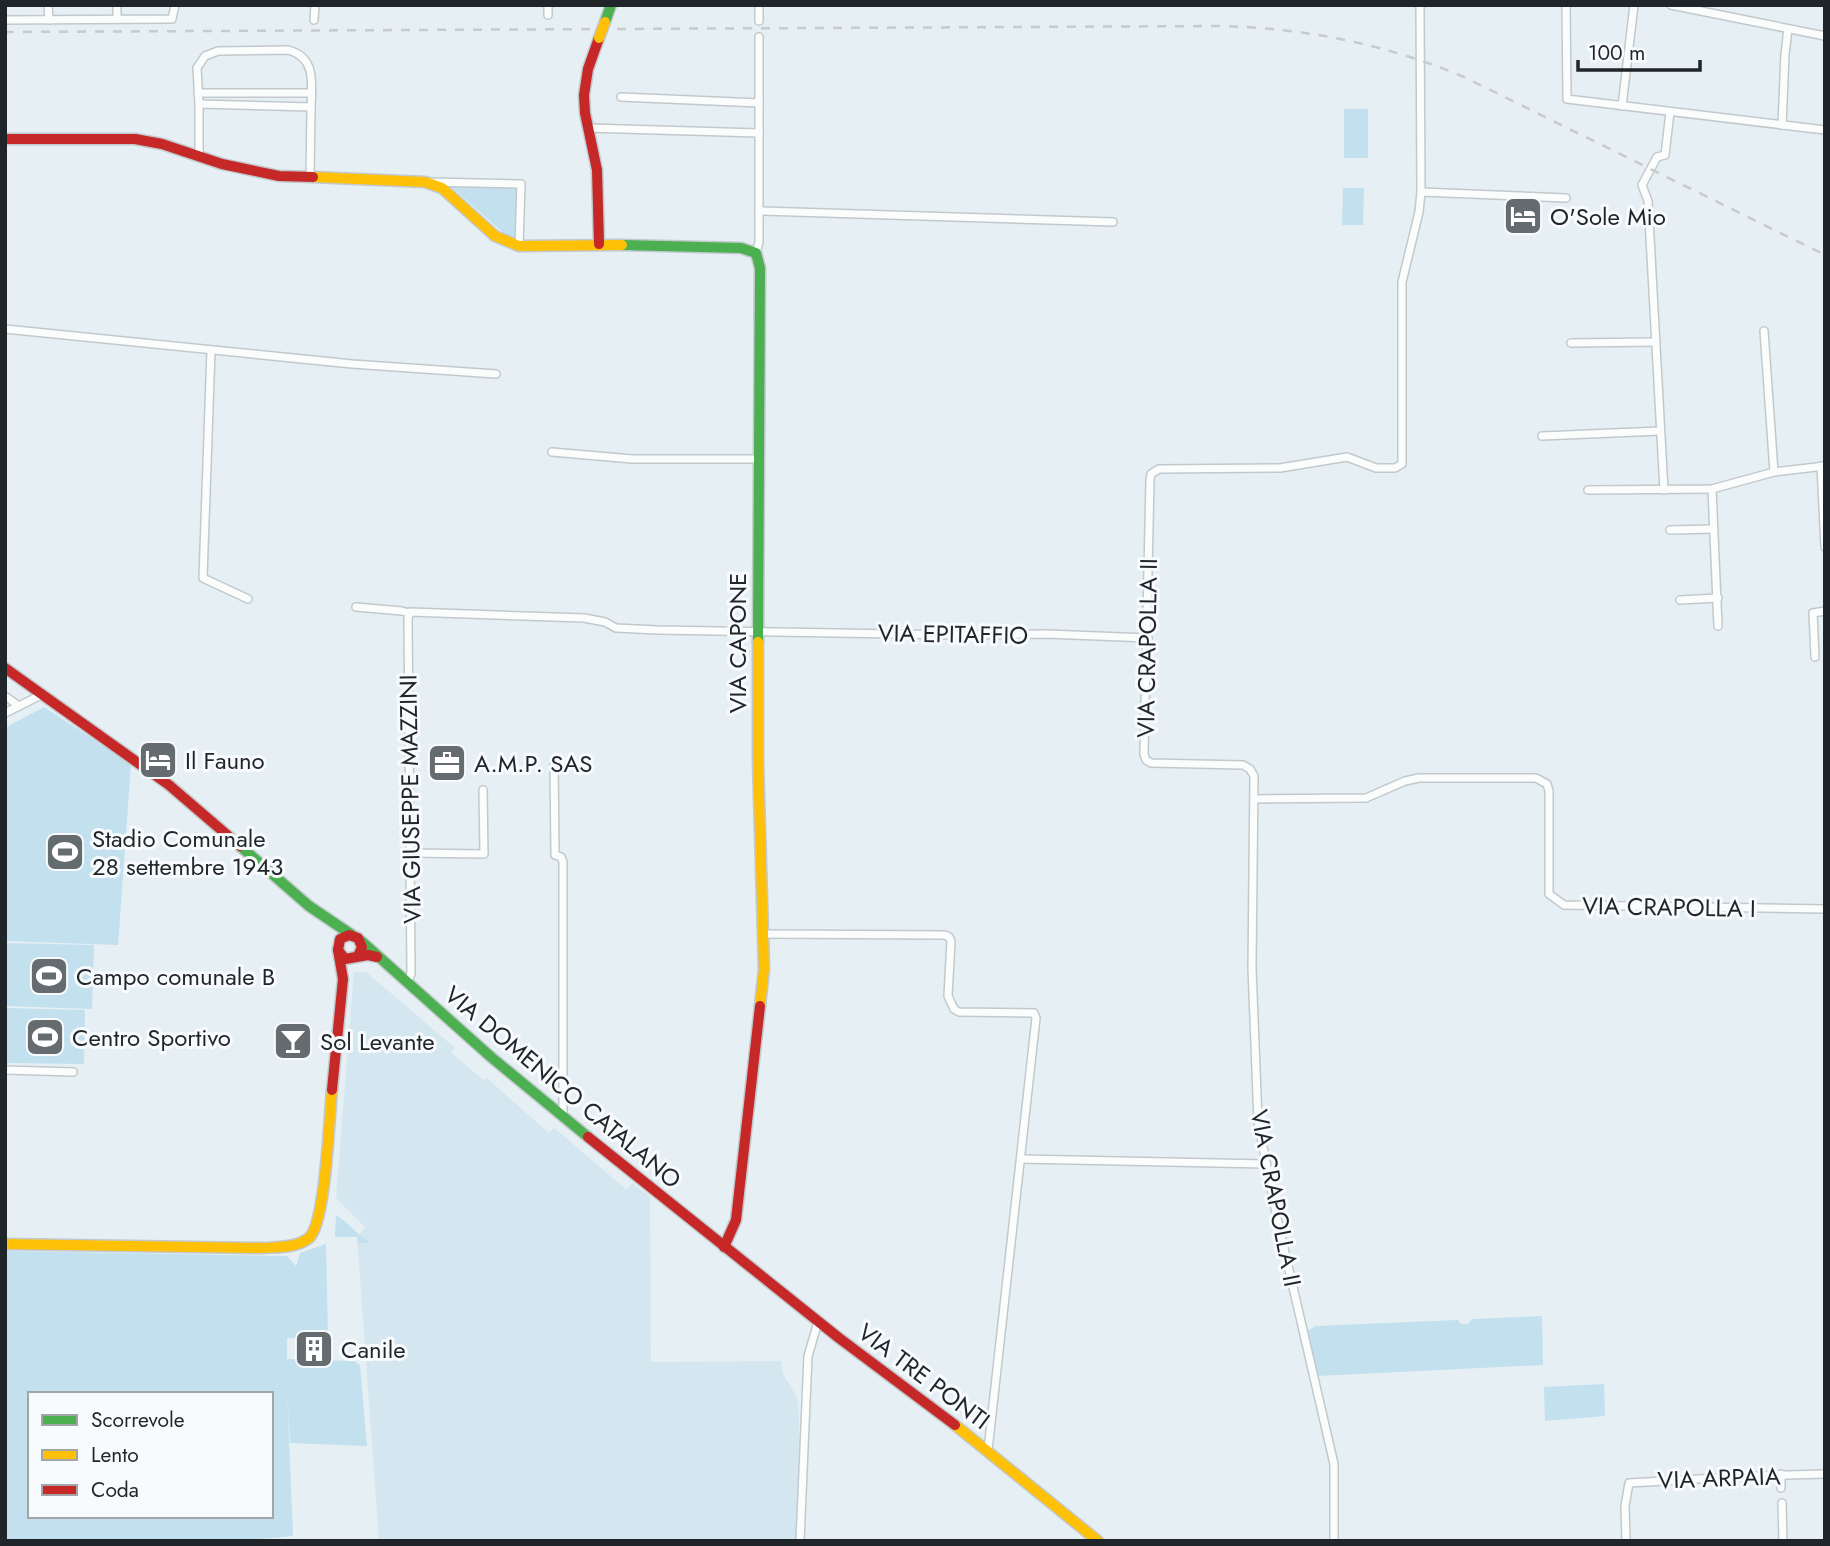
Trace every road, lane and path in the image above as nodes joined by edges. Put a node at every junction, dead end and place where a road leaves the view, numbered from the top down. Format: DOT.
graph roads {
  1 [pos="48,5"];
  2 [pos="117,5"];
  3 [pos="175,5"];
  4 [pos="315,5"];
  5 [pos="548,5"];
  6 [pos="611,5"];
  7 [pos="759,5"];
  8 [pos="1420,5"];
  9 [pos="1566,5"];
  10 [pos="1634,5"];
  11 [pos="1671,5"];
  12 [pos="1714,9"];
  13 [pos="548,15"];
  14 [pos="117,19"];
  15 [pos="5,20"];
  16 [pos="49,20"];
  17 [pos="314,20"];
  18 [pos="759,21"];
  19 [pos="1788,29"];
  20 [pos="1825,36"];
  21 [pos="759,37"];
  22 [pos="198,93"];
  23 [pos="312,93"];
  24 [pos="621,97"];
  25 [pos="759,103"];
  26 [pos="199,104"];
  27 [pos="1622,106"];
  28 [pos="311,107"];
  29 [pos="1670,112"];
  30 [pos="1782,125"];
  31 [pos="588,128"];
  32 [pos="1825,130"];
  33 [pos="760,133"];
  34 [pos="5,139"];
  35 [pos="199,157"];
  36 [pos="310,178"];
  37 [pos="425,182"];
  38 [pos="1420,192"];
  39 [pos="1566,198"];
  40 [pos="760,211"];
  41 [pos="1112,222"];
  42 [pos="600,244"];
  43 [pos="519,246"];
  44 [pos="756,253"];
  45 [pos="5,329"];
  46 [pos="1764,331"];
  47 [pos="1655,341"];
  48 [pos="1571,343"];
  49 [pos="211,350"];
  50 [pos="496,374"];
  51 [pos="1660,431"];
  52 [pos="1542,436"];
  53 [pos="552,452"];
  54 [pos="760,459"];
  55 [pos="1823,466"];
  56 [pos="1774,472"];
  57 [pos="1713,489"];
  58 [pos="1588,490"];
  59 [pos="1664,490"];
  60 [pos="1713,529"];
  61 [pos="1670,530"];
  62 [pos="1825,547"];
  63 [pos="1718,598"];
  64 [pos="248,599"];
  65 [pos="1680,600"];
  66 [pos="356,607"];
  67 [pos="1825,611"];
  68 [pos="409,613"];
  69 [pos="1718,626"];
  70 [pos="758,631"];
  71 [pos="1147,638"];
  72 [pos="1815,657"];
  73 [pos="5,668"];
  74 [pos="41,695"];
  75 [pos="5,696"];
  76 [pos="19,706"];
  77 [pos="5,712"];
  78 [pos="554,761"];
  79 [pos="483,790"];
  80 [pos="1255,799"];
  81 [pos="410,853"];
  82 [pos="1825,908"];
  83 [pos="333,923"];
  84 [pos="764,934"];
  85 [pos="356,938"];
  86 [pos="338,946"];
  87 [pos="357,957"];
  88 [pos="378,957"];
  89 [pos="343,979"];
  90 [pos="407,983"];
  91 [pos="5,1070"];
  92 [pos="73,1072"];
  93 [pos="563,1117"];
  94 [pos="1021,1159"];
  95 [pos="1266,1164"];
  96 [pos="5,1244"];
  97 [pos="724,1247"];
  98 [pos="818,1322"];
  99 [pos="988,1450"];
  100 [pos="1781,1474"];
  101 [pos="1825,1475"];
  102 [pos="1781,1488"];
  103 [pos="1782,1503"];
  104 [pos="800,1541"];
  105 [pos="1098,1541"];
  106 [pos="1334,1541"];
  107 [pos="1626,1541"];
  108 [pos="1783,1541"];
  1 -- 16 [label="street"];
  2 -- 14 [label="street"];
  3 -- 14 [label="street"];
  4 -- 17 [label="street"];
  5 -- 13 [label="street"];
  6 -- 31 [label="street, bridge"];
  7 -- 18 [label="street"];
  8 -- 38 [label="street, VIA CRAPOLLA II"];
  9 -- 27 [label="street"];
  10 -- 27 [label="street"];
  11 -- 12 [label="street"];
  12 -- 19 [label="street"];
  14 -- 16 [label="street"];
  15 -- 16 [label="street"];
  19 -- 20 [label="street"];
  19 -- 30 [label="street"];
  21 -- 25 [label="street, VIA CAPONE"];
  22 -- 23 [label="street"];
  22 -- 23 [label="street"];
  22 -- 26 [label="street"];
  23 -- 28 [label="street"];
  24 -- 25 [label="street"];
  25 -- 33 [label="street, VIA CAPONE"];
  26 -- 28 [label="street"];
  26 -- 35 [label="street"];
  27 -- 29 [label="street"];
  28 -- 36 [label="street"];
  29 -- 30 [label="street"];
  29 -- 47 [label="street"];
  30 -- 32 [label="street"];
  31 -- 33 [label="street"];
  31 -- 42 [label="street"];
  33 -- 40 [label="street, VIA CAPONE"];
  34 -- 35 [label="street"];
  35 -- 36 [label="street"];
  36 -- 37 [label="street"];
  37 -- 43 [label="street"];
  37 -- 43 [label="street"];
  38 -- 39 [label="street"];
  38 -- 71 [label="street, VIA CRAPOLLA II"];
  40 -- 41 [label="street"];
  40 -- 44 [label="street, VIA CAPONE"];
  42 -- 43 [label="street"];
  42 -- 44 [label="street"];
  44 -- 54 [label="street, VIA CAPONE"];
  45 -- 49 [label="street"];
  46 -- 56 [label="street"];
  47 -- 48 [label="street"];
  47 -- 51 [label="street"];
  49 -- 50 [label="street"];
  49 -- 64 [label="street"];
  51 -- 52 [label="street"];
  51 -- 59 [label="street"];
  53 -- 54 [label="street"];
  54 -- 70 [label="street, VIA CAPONE"];
  55 -- 56 [label="street"];
  55 -- 62 [label="street"];
  56 -- 57 [label="street"];
  57 -- 59 [label="street"];
  57 -- 60 [label="street"];
  58 -- 59 [label="street"];
  60 -- 61 [label="street"];
  60 -- 63 [label="street"];
  63 -- 65 [label="street"];
  63 -- 69 [label="street"];
  66 -- 68 [label="street"];
  67 -- 72 [label="street"];
  68 -- 70 [label="street"];
  68 -- 81 [label="street, VIA GIUSEPPE MAZZINI"];
  70 -- 71 [label="street, VIA EPITAFFIO"];
  70 -- 84 [label="street, VIA CAPONE"];
  71 -- 80 [label="street, VIA CRAPOLLA II"];
  73 -- 74 [label="street, VIA DOMENICO CATALANO"];
  74 -- 76 [label="street"];
  74 -- 83 [label="street, VIA DOMENICO CATALANO"];
  75 -- 76 [label="street"];
  76 -- 77 [label="street"];
  78 -- 93 [label="street"];
  79 -- 81 [label="street"];
  80 -- 82 [label="street, VIA CRAPOLLA I"];
  80 -- 95 [label="street, VIA CRAPOLLA II"];
  81 -- 90 [label="street, VIA GIUSEPPE MAZZINI"];
  83 -- 85 [label="street, VIA DOMENICO CATALANO"];
  83 -- 86 [label="street"];
  84 -- 94 [label="street"];
  84 -- 97 [label="street, VIA CAPONE"];
  85 -- 86 [label="street"];
  85 -- 87 [label="street"];
  85 -- 88 [label="street, VIA DOMENICO CATALANO"];
  86 -- 87 [label="street"];
  86 -- 89 [label="street"];
  87 -- 88 [label="street"];
  87 -- 89 [label="street"];
  88 -- 90 [label="street, VIA DOMENICO CATALANO"];
  89 -- 96 [label="street"];
  90 -- 93 [label="street, VIA DOMENICO CATALANO"];
  91 -- 92 [label="street"];
  93 -- 97 [label="street, VIA DOMENICO CATALANO"];
  94 -- 95 [label="street"];
  94 -- 99 [label="street"];
  95 -- 106 [label="street, VIA CRAPOLLA II"];
  97 -- 98 [label="street, VIA TRE PONTI"];
  98 -- 99 [label="street, VIA TRE PONTI"];
  98 -- 104 [label="street"];
  99 -- 105 [label="street, VIA TRE PONTI"];
  100 -- 101 [label="street, VIA ARPAIA"];
  100 -- 102 [label="street"];
  100 -- 107 [label="street, VIA ARPAIA"];
  103 -- 108 [label="street"];
}
